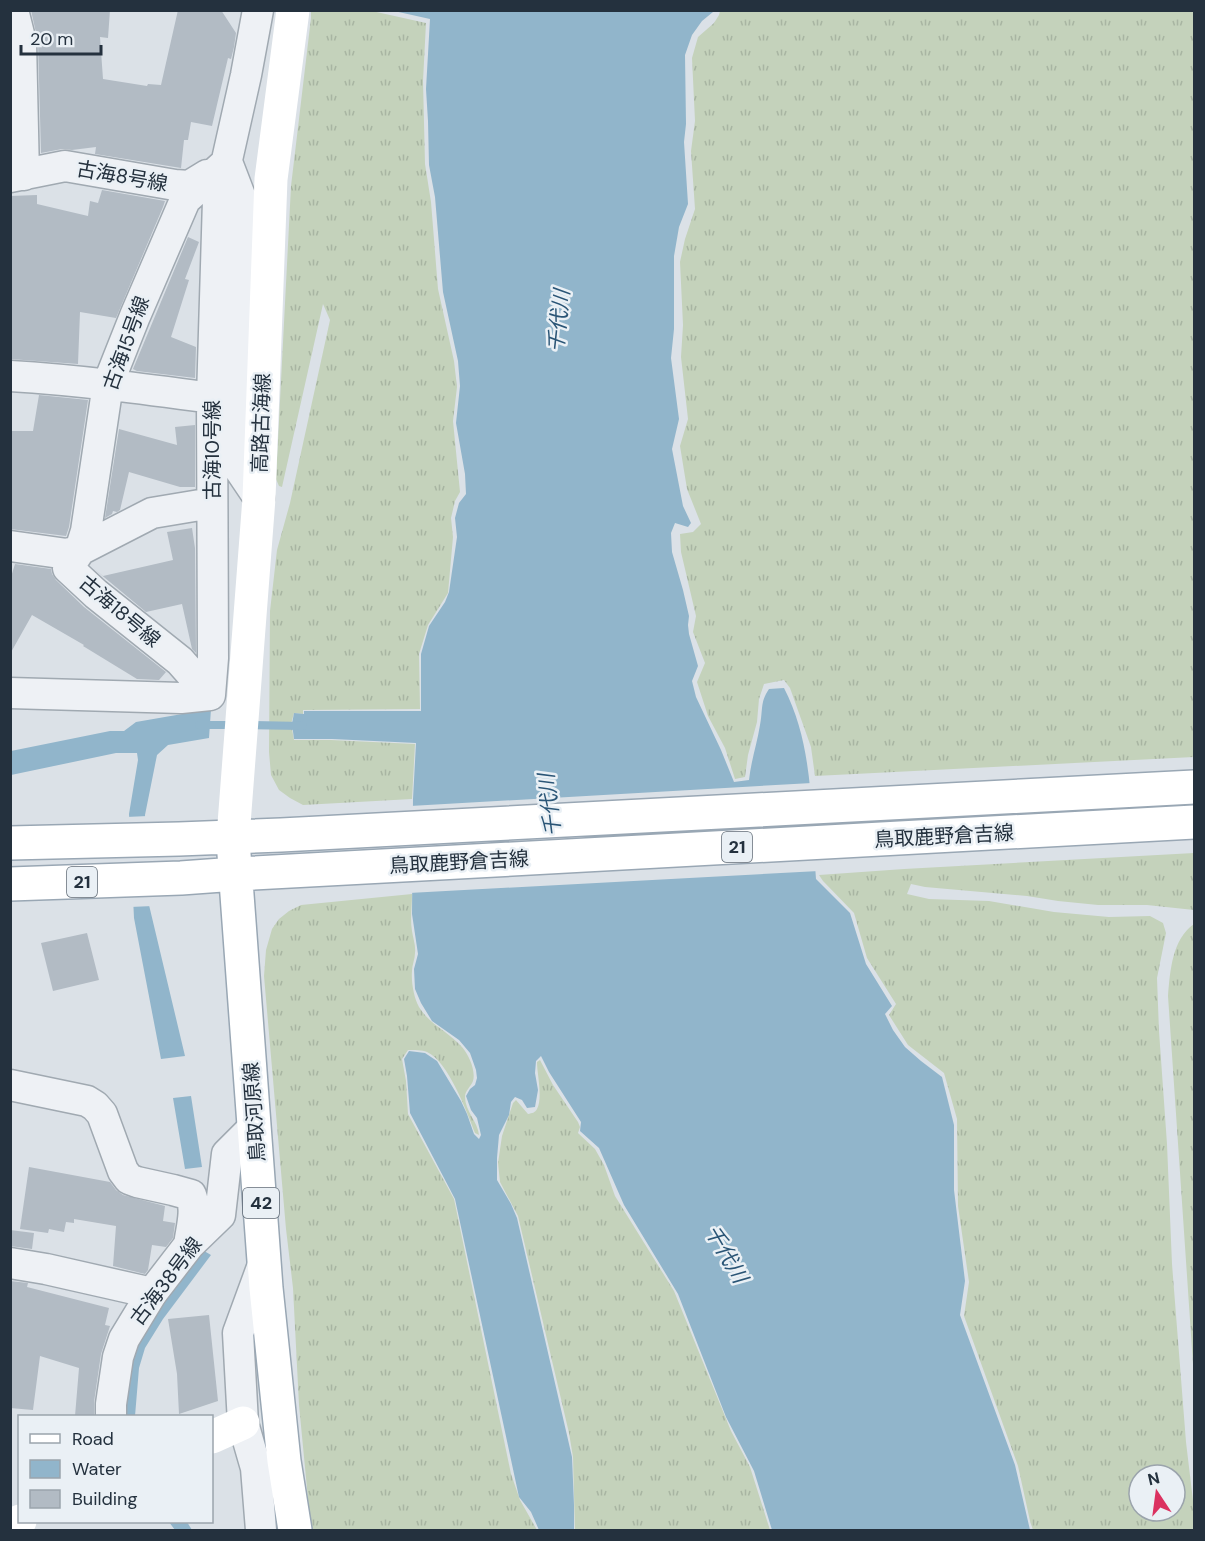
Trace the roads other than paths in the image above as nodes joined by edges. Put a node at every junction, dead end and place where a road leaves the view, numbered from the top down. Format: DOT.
graph roads {
  1 [pos="13,10"];
  2 [pos="293,10"];
  3 [pos="254,15"];
  4 [pos="227,162"];
  5 [pos="17,176"];
  6 [pos="10,376"];
  7 [pos="108,384"];
  8 [pos="212,398"];
  9 [pos="259,498"];
  10 [pos="212,503"];
  11 [pos="10,546"];
  12 [pos="80,550"];
  13 [pos="10,693"];
  14 [pos="210,695"];
  15 [pos="1194,787"];
  16 [pos="1194,822"];
  17 [pos="233,837"];
  18 [pos="10,843"];
  19 [pos="236,874"];
  20 [pos="10,884"];
  21 [pos="10,1084"];
  22 [pos="255,1126"];
  23 [pos="189,1245"];
  24 [pos="265,1259"];
  25 [pos="10,1263"];
  26 [pos="153,1293"];
  27 [pos="111,1415"];
  28 [pos="243,1423"];
  29 [pos="213,1437"];
  30 [pos="261,1530"];
  31 [pos="295,1530"];
  1 -- 5 [label="street"];
  2 -- 9 [label="main road, 高路古海線"];
  3 -- 4 [label="street, 古海10号線"];
  4 -- 5 [label="street, 古海8号線"];
  4 -- 7 [label="street, 古海15号線"];
  4 -- 8 [label="street, 古海10号線"];
  4 -- 9 [label="street"];
  6 -- 7 [label="street"];
  7 -- 8 [label="street"];
  7 -- 12 [label="street, 古海15号線"];
  8 -- 10 [label="street, 古海10号線"];
  9 -- 17 [label="main road, 高路古海線"];
  10 -- 12 [label="street, 古海18号線"];
  10 -- 14 [label="street, 古海10号線"];
  11 -- 12 [label="street"];
  12 -- 14 [label="street, 古海18号線"];
  13 -- 14 [label="street"];
  15 -- 17 [label="main road, 鳥取鹿野倉吉線 / 21"];
  16 -- 19 [label="main road, 鳥取鹿野倉吉線 / 21"];
  17 -- 18 [label="main road, 鳥取鹿野倉吉線 / 21"];
  17 -- 19 [label="main road, 鳥取河原線 / 42"];
  19 -- 20 [label="main road, 鳥取鹿野倉吉線 / 21"];
  19 -- 22 [label="main road, 鳥取河原線 / 42"];
  21 -- 23 [label="street"];
  22 -- 23 [label="street, 古海38号線"];
  22 -- 24 [label="main road, 鳥取河原線 / 42"];
  23 -- 26 [label="street, 古海38号線"];
  24 -- 28 [label="street"];
  24 -- 31 [label="main road, 鳥取河原線 / 42"];
  25 -- 26 [label="street"];
  26 -- 27 [label="street, 古海38号線"];
  28 -- 29 [label="main road"];
  28 -- 30 [label="street"];
}
